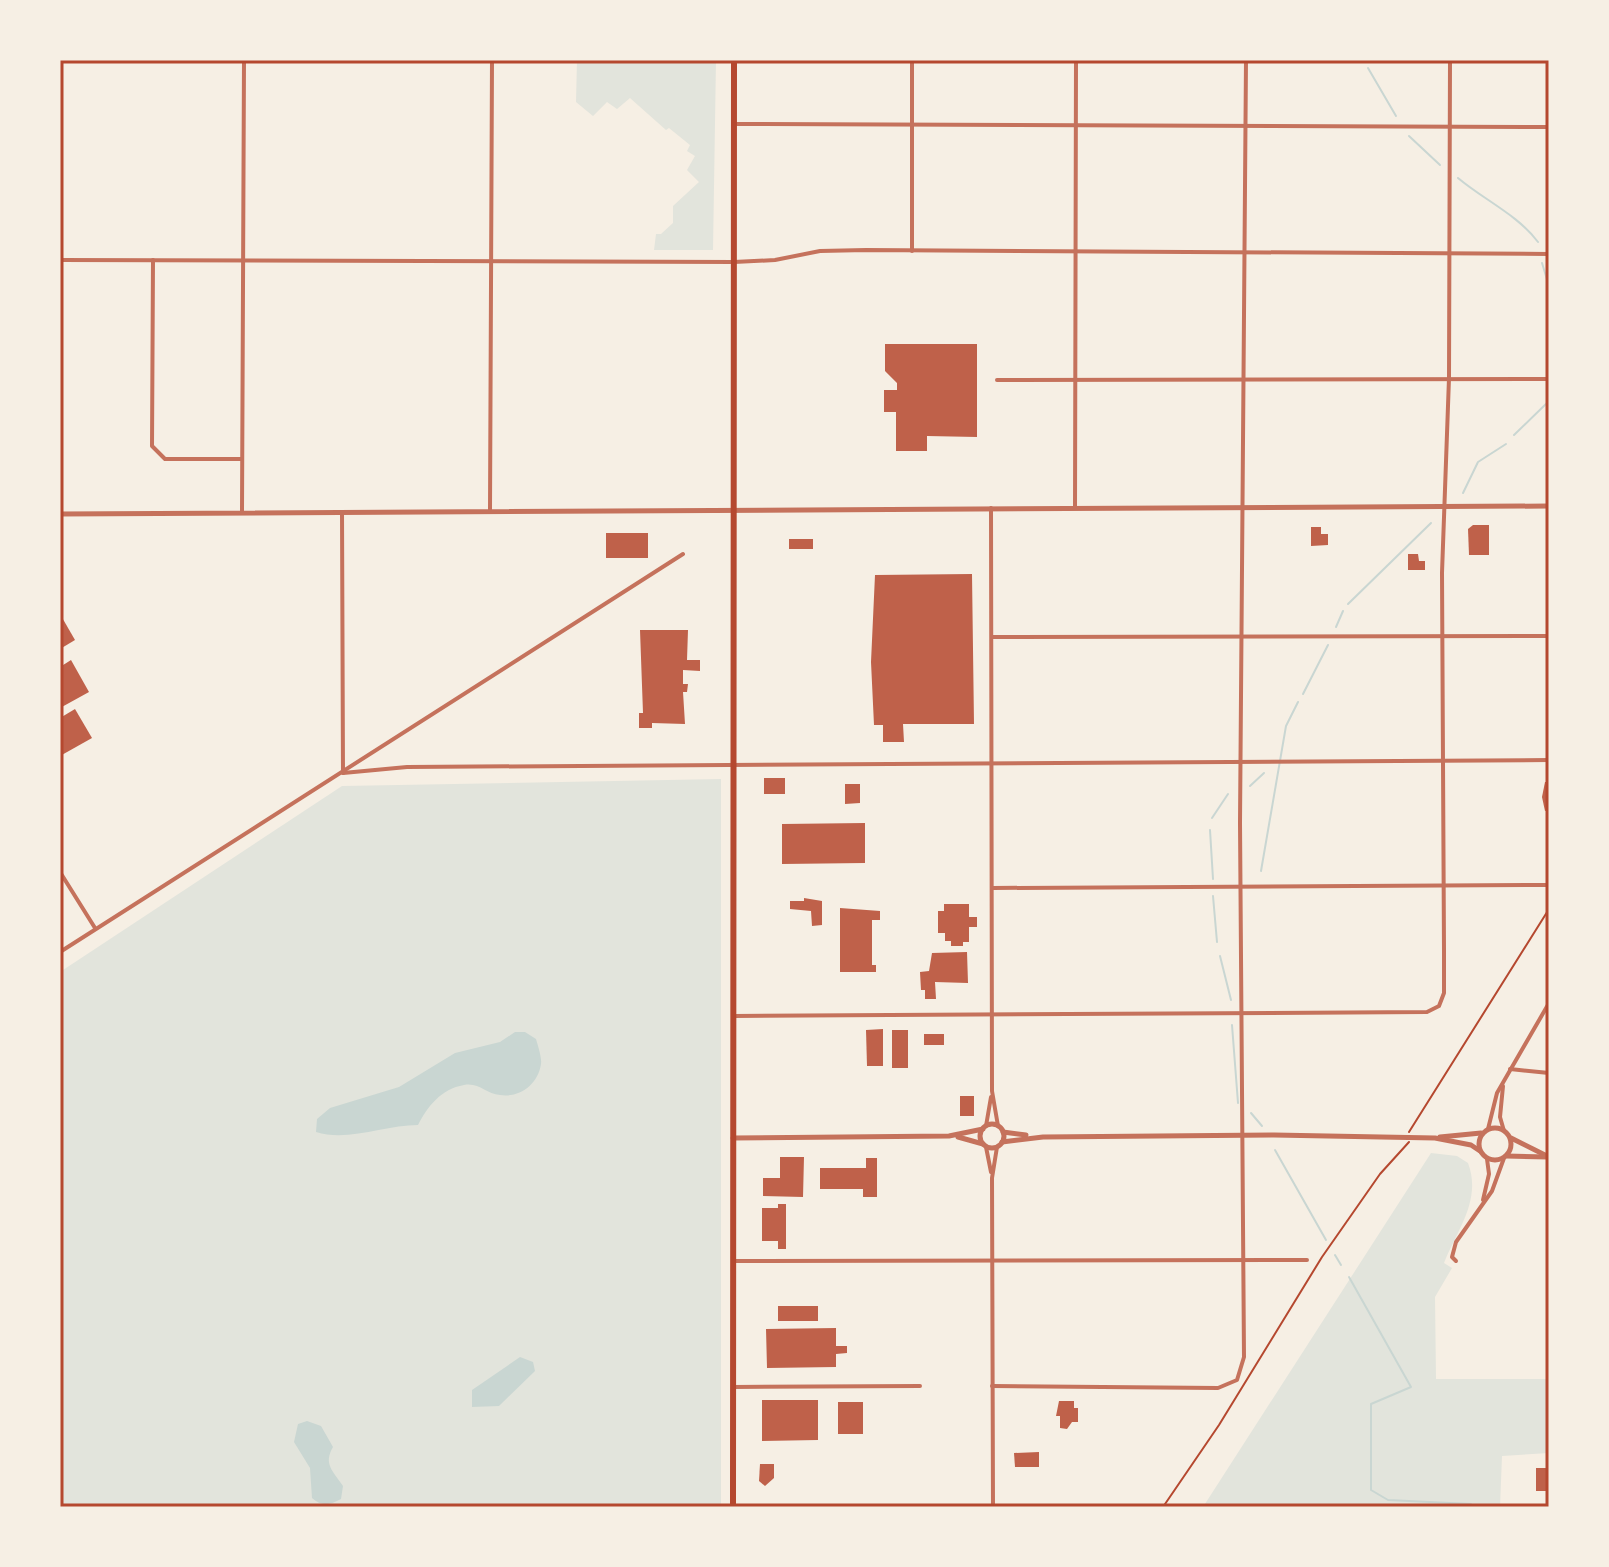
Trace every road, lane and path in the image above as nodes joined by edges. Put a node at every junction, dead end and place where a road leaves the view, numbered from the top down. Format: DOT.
graph roads {
  1 [pos="244,60"];
  2 [pos="492,60"];
  3 [pos="734,60"];
  4 [pos="912,60"];
  5 [pos="1076,60"];
  6 [pos="1246,60"];
  7 [pos="1450,60"];
  8 [pos="734,124"];
  9 [pos="911,125"];
  10 [pos="1076,126"];
  11 [pos="1549,127"];
  12 [pos="1245,128"];
  13 [pos="1450,128"];
  14 [pos="912,251"];
  15 [pos="1076,251"];
  16 [pos="1243,251"];
  17 [pos="1448,254"];
  18 [pos="1549,254"];
  19 [pos="60,260"];
  20 [pos="153,260"];
  21 [pos="243,260"];
  22 [pos="490,261"];
  23 [pos="734,262"];
  24 [pos="1245,378"];
  25 [pos="1449,378"];
  26 [pos="1075,379"];
  27 [pos="1549,379"];
  28 [pos="997,380"];
  29 [pos="242,459"];
  30 [pos="1241,506"];
  31 [pos="1443,506"];
  32 [pos="1549,506"];
  33 [pos="1075,507"];
  34 [pos="991,508"];
  35 [pos="490,511"];
  36 [pos="732,511"];
  37 [pos="342,512"];
  38 [pos="242,513"];
  39 [pos="60,514"];
  40 [pos="683,554"];
  41 [pos="1442,635"];
  42 [pos="1243,636"];
  43 [pos="1549,636"];
  44 [pos="993,637"];
  45 [pos="1241,760"];
  46 [pos="1442,760"];
  47 [pos="1549,760"];
  48 [pos="993,762"];
  49 [pos="732,763"];
  50 [pos="343,773"];
  51 [pos="60,872"];
  52 [pos="1444,884"];
  53 [pos="1546,885"];
  54 [pos="1241,887"];
  55 [pos="992,888"];
  56 [pos="1549,909"];
  57 [pos="95,929"];
  58 [pos="60,952"];
  59 [pos="1549,1003"];
  60 [pos="1242,1012"];
  61 [pos="993,1014"];
  62 [pos="732,1016"];
  63 [pos="1510,1069"];
  64 [pos="1549,1073"];
  65 [pos="992,1091"];
  66 [pos="998,1126"];
  67 [pos="984,1127"];
  68 [pos="1486,1131"];
  69 [pos="1504,1131"];
  70 [pos="1003,1132"];
  71 [pos="1409,1133"];
  72 [pos="1244,1135"];
  73 [pos="949,1136"];
  74 [pos="1043,1137"];
  75 [pos="1510,1137"];
  76 [pos="733,1138"];
  77 [pos="1435,1138"];
  78 [pos="1002,1142"];
  79 [pos="1409,1143"];
  80 [pos="984,1145"];
  81 [pos="997,1147"];
  82 [pos="1480,1151"];
  83 [pos="1505,1157"];
  84 [pos="1549,1157"];
  85 [pos="1487,1159"];
  86 [pos="992,1178"];
  87 [pos="1483,1203"];
  88 [pos="1307,1260"];
  89 [pos="733,1261"];
  90 [pos="994,1261"];
  91 [pos="1244,1261"];
  92 [pos="1456,1261"];
  93 [pos="920,1386"];
  94 [pos="992,1386"];
  95 [pos="733,1387"];
  96 [pos="733,1507"];
  97 [pos="993,1507"];
  98 [pos="1163,1507"];
  1 -- 21 [label="street"];
  2 -- 22 [label="street"];
  3 -- 8 [label="highway"];
  4 -- 9 [label="street"];
  5 -- 10 [label="street"];
  6 -- 12 [label="street"];
  7 -- 13 [label="street"];
  8 -- 9 [label="street"];
  8 -- 23 [label="highway"];
  9 -- 10 [label="street"];
  9 -- 14 [label="street"];
  10 -- 12 [label="street"];
  10 -- 15 [label="street"];
  11 -- 13 [label="street"];
  12 -- 13 [label="street"];
  12 -- 16 [label="street"];
  13 -- 17 [label="street"];
  14 -- 15 [label="street"];
  14 -- 23 [label="street"];
  15 -- 16 [label="street"];
  15 -- 26 [label="street"];
  16 -- 17 [label="street"];
  16 -- 24 [label="street"];
  17 -- 18 [label="street"];
  17 -- 25 [label="street"];
  19 -- 20 [label="street"];
  20 -- 21 [label="street"];
  20 -- 29 [label="street"];
  21 -- 22 [label="street"];
  21 -- 29 [label="street"];
  22 -- 23 [label="street"];
  22 -- 35 [label="street"];
  23 -- 36 [label="highway"];
  24 -- 25 [label="street"];
  24 -- 26 [label="street"];
  24 -- 30 [label="street"];
  25 -- 27 [label="street"];
  25 -- 31 [label="street"];
  26 -- 28 [label="street"];
  26 -- 33 [label="street"];
  29 -- 38 [label="street"];
  30 -- 31 [label="street"];
  30 -- 33 [label="street"];
  30 -- 42 [label="street"];
  31 -- 32 [label="street"];
  31 -- 41 [label="street"];
  33 -- 34 [label="street"];
  34 -- 36 [label="street"];
  34 -- 44 [label="street"];
  35 -- 36 [label="street"];
  35 -- 37 [label="street"];
  36 -- 49 [label="highway"];
  37 -- 38 [label="street"];
  37 -- 50 [label="street"];
  38 -- 39 [label="street"];
  40 -- 50 [label="street"];
  41 -- 42 [label="street"];
  41 -- 43 [label="street"];
  41 -- 46 [label="street"];
  42 -- 44 [label="street"];
  42 -- 45 [label="street"];
  44 -- 48 [label="street"];
  45 -- 46 [label="street"];
  45 -- 48 [label="street"];
  45 -- 54 [label="street"];
  46 -- 47 [label="street"];
  46 -- 52 [label="street"];
  48 -- 49 [label="street"];
  48 -- 55 [label="street"];
  49 -- 50 [label="street"];
  49 -- 62 [label="highway"];
  50 -- 57 [label="street"];
  51 -- 57 [label="street"];
  52 -- 53 [label="street"];
  52 -- 54 [label="street"];
  52 -- 60 [label="street"];
  54 -- 55 [label="street"];
  54 -- 60 [label="street"];
  55 -- 61 [label="street"];
  56 -- 71 [label="path"];
  57 -- 58 [label="street"];
  59 -- 63 [label="street"];
  60 -- 61 [label="street"];
  60 -- 72 [label="street"];
  61 -- 62 [label="street"];
  61 -- 65 [label="street"];
  62 -- 76 [label="highway"];
  63 -- 64 [label="street"];
  63 -- 68 [label="street"];
  63 -- 69 [label="street"];
  65 -- 66 [label="street"];
  65 -- 67 [label="street"];
  66 -- 67 [label="street"];
  66 -- 70 [label="street"];
  67 -- 73 [label="street"];
  67 -- 80 [label="street"];
  68 -- 69 [label="street"];
  68 -- 77 [label="street"];
  68 -- 82 [label="street"];
  69 -- 75 [label="street"];
  70 -- 74 [label="street"];
  70 -- 78 [label="street"];
  72 -- 74 [label="street"];
  72 -- 77 [label="street"];
  72 -- 91 [label="street"];
  73 -- 76 [label="street"];
  73 -- 80 [label="street"];
  74 -- 78 [label="street"];
  75 -- 83 [label="street"];
  75 -- 84 [label="street"];
  76 -- 89 [label="highway"];
  77 -- 82 [label="street"];
  78 -- 81 [label="street"];
  79 -- 98 [label="path"];
  80 -- 81 [label="street"];
  80 -- 86 [label="street"];
  81 -- 86 [label="street"];
  82 -- 85 [label="street"];
  83 -- 84 [label="street"];
  83 -- 85 [label="street"];
  83 -- 87 [label="street"];
  85 -- 87 [label="street"];
  86 -- 90 [label="street"];
  87 -- 92 [label="street"];
  88 -- 91 [label="street"];
  89 -- 90 [label="street"];
  89 -- 95 [label="highway"];
  90 -- 91 [label="street"];
  90 -- 94 [label="street"];
  91 -- 94 [label="street"];
  93 -- 95 [label="street"];
  94 -- 97 [label="street"];
  95 -- 96 [label="highway"];
}
